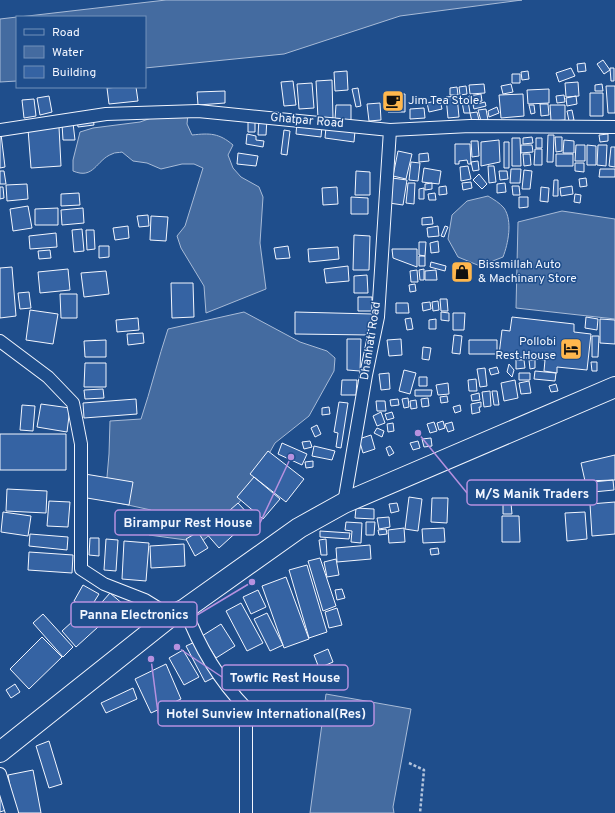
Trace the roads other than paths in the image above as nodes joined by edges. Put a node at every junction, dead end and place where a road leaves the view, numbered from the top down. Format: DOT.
graph roads {
  1 [pos="615,127"];
  2 [pos="0,130"];
  3 [pos="390,130"];
  4 [pos="0,341"];
  5 [pos="615,387"];
  6 [pos="344,503"];
  7 [pos="178,613"];
  8 [pos="0,752"];
  9 [pos="0,774"];
  10 [pos="12,813"];
  11 [pos="246,813"];
  1 -- 3 [label="street, Ghatpar Road"];
  2 -- 3 [label="street, Ghatpar Road"];
  3 -- 6 [label="street, Dhanhati Road"];
  4 -- 7 [label="street"];
  5 -- 6 [label="main road"];
  6 -- 7 [label="main road"];
  7 -- 8 [label="main road"];
  7 -- 11 [label="street"];
  9 -- 10 [label="street"];
}
